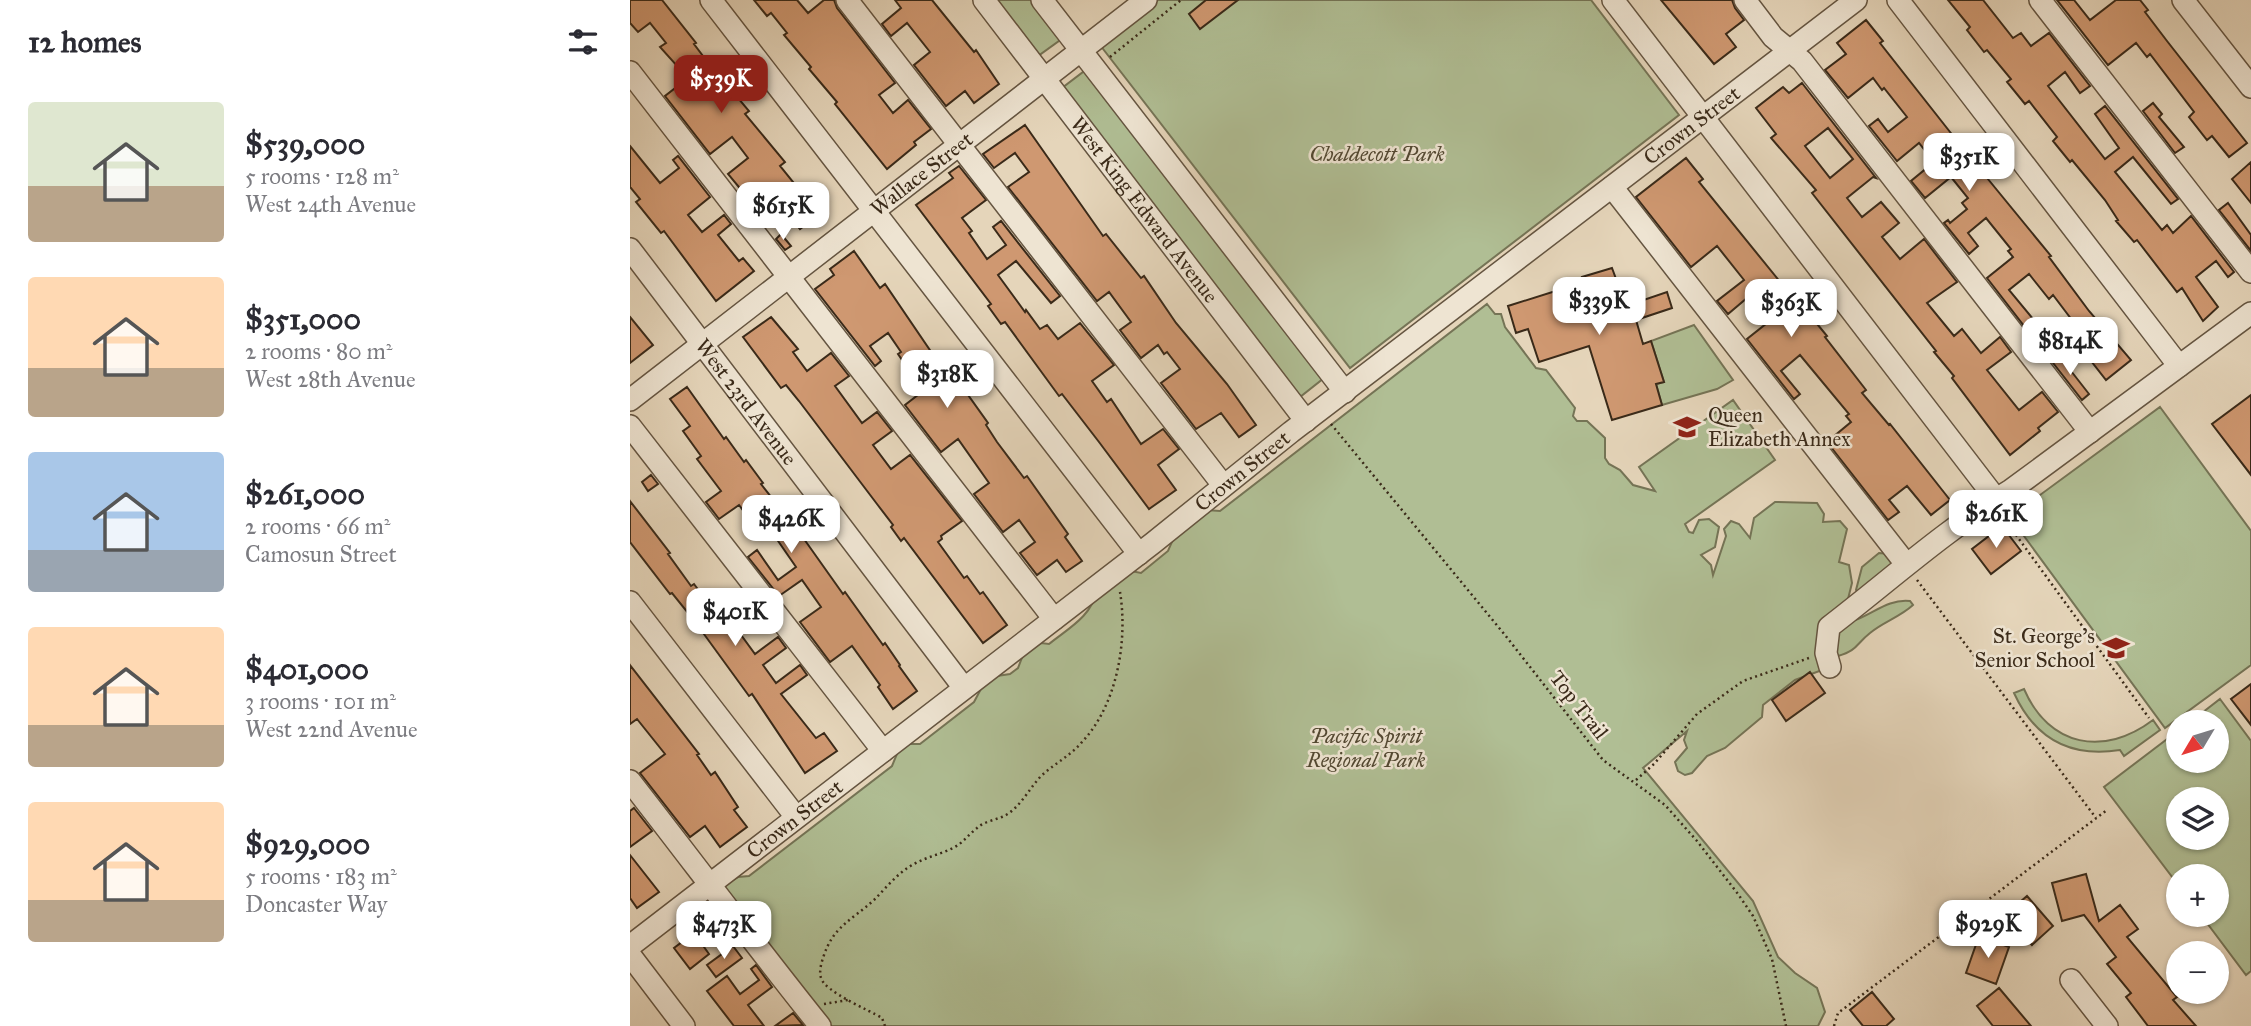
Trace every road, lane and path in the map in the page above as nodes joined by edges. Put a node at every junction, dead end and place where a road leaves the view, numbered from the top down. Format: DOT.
graph roads {
  1 [pos="711,0"];
  2 [pos="847,0"];
  3 [pos="984,0"];
  4 [pos="1042,0"];
  5 [pos="1146,0"];
  6 [pos="1181,0"];
  7 [pos="1613,0"];
  8 [pos="1745,0"];
  9 [pos="1856,0"];
  10 [pos="1898,0"];
  11 [pos="2040,0"];
  12 [pos="2183,0"];
  13 [pos="1081,50"];
  14 [pos="1790,51"];
  15 [pos="1107,59"];
  16 [pos="630,72"];
  17 [pos="1044,78"];
  18 [pos="2251,87"];
  19 [pos="1703,117"];
  20 [pos="959,144"];
  21 [pos="1612,187"];
  22 [pos="874,211"];
  23 [pos="630,249"];
  24 [pos="2251,272"];
  25 [pos="789,278"];
  26 [pos="2251,313"];
  27 [pos="703,344"];
  28 [pos="2179,366"];
  29 [pos="1345,392"];
  30 [pos="630,400"];
  31 [pos="1314,415"];
  32 [pos="630,426"];
  33 [pos="2090,432"];
  34 [pos="1223,485"];
  35 [pos="1996,499"];
  36 [pos="1139,554"];
  37 [pos="1906,564"];
  38 [pos="1119,588"];
  39 [pos="630,602"];
  40 [pos="1054,620"];
  41 [pos="1828,660"];
  42 [pos="964,688"];
  43 [pos="2149,718"];
  44 [pos="883,751"];
  45 [pos="630,780"];
  46 [pos="1635,781"];
  47 [pos="2107,810"];
  48 [pos="796,817"];
  49 [pos="2096,818"];
  50 [pos="709,885"];
  51 [pos="630,946"];
  52 [pos="630,955"];
  53 [pos="2071,980"];
  54 [pos="684,1026"];
  55 [pos="820,1026"];
  56 [pos="886,1026"];
  57 [pos="1786,1026"];
  58 [pos="1834,1026"];
  59 [pos="2107,1026"];
  1 -- 22 [label="street"];
  2 -- 20 [label="street"];
  3 -- 17 [label="street, West King Edward Avenue"];
  4 -- 13 [label="street"];
  5 -- 13 [label="street, Wallace Street"];
  6 -- 15 [label="path"];
  7 -- 19 [label="street"];
  8 -- 14 [label="street"];
  9 -- 14 [label="street, Crown Street"];
  10 -- 28 [label="street"];
  11 -- 24 [label="street"];
  12 -- 18 [label="street"];
  13 -- 17 [label="street, Wallace Street"];
  13 -- 29 [label="street"];
  14 -- 19 [label="street, Crown Street"];
  14 -- 33 [label="street"];
  16 -- 25 [label="street"];
  17 -- 20 [label="street, Wallace Street"];
  17 -- 31 [label="street, West King Edward Avenue"];
  19 -- 21 [label="street, Crown Street"];
  19 -- 35 [label="street"];
  20 -- 22 [label="street, Wallace Street"];
  20 -- 34 [label="street"];
  21 -- 29 [label="street, Crown Street"];
  21 -- 37 [label="street"];
  22 -- 25 [label="street, Wallace Street"];
  22 -- 36 [label="street"];
  23 -- 27 [label="street, West 23rd Avenue"];
  25 -- 27 [label="street, Wallace Street"];
  25 -- 40 [label="street"];
  26 -- 28 [label="street"];
  27 -- 30 [label="street, Wallace Street"];
  27 -- 42 [label="street, West 23rd Avenue"];
  28 -- 33 [label="street"];
  29 -- 31 [label="street, Crown Street"];
  31 -- 34 [label="street, Crown Street"];
  31 -- 46 [label="path, Top Trail"];
  32 -- 44 [label="street"];
  33 -- 35 [label="street"];
  34 -- 36 [label="street, Crown Street"];
  35 -- 37 [label="street"];
  35 -- 43 [label="path"];
  36 -- 40 [label="street, Crown Street"];
  37 -- 41 [label="street"];
  37 -- 49 [label="path"];
  38 -- 56 [label="path"];
  39 -- 48 [label="street"];
  40 -- 42 [label="street, Crown Street"];
  41 -- 46 [label="path"];
  42 -- 44 [label="street, Crown Street"];
  44 -- 48 [label="street, Crown Street"];
  45 -- 50 [label="street"];
  46 -- 57 [label="path, Top Trail"];
  47 -- 49 [label="path"];
  48 -- 50 [label="street, Crown Street"];
  49 -- 58 [label="path"];
  50 -- 51 [label="street, Crown Street"];
  50 -- 55 [label="street"];
  52 -- 54 [label="street"];
  53 -- 59 [label="street"];
}
